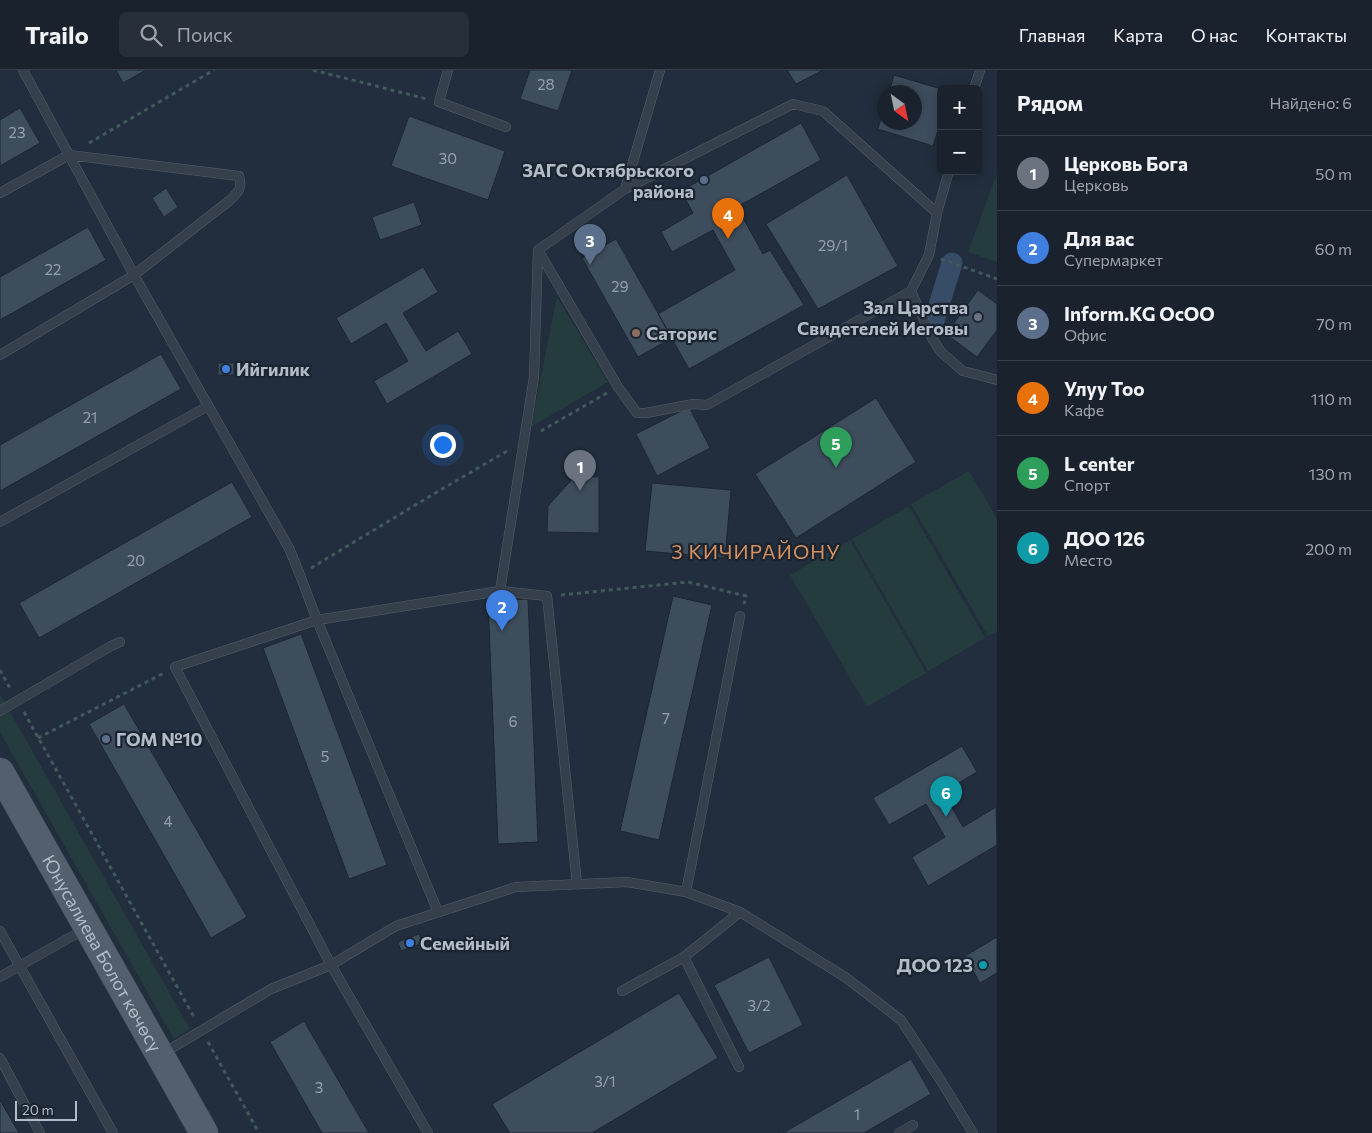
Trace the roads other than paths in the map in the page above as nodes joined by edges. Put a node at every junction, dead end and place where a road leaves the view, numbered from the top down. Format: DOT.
graph roads {
  1 [pos="23,70"];
  2 [pos="448,70"];
  3 [pos="660,70"];
  4 [pos="980,70"];
  5 [pos="975,85"];
  6 [pos="506,127"];
  7 [pos="69,155"];
  8 [pos="948,175"];
  9 [pos="625,189"];
  10 [pos="0,194"];
  11 [pos="937,213"];
  12 [pos="538,250"];
  13 [pos="134,275"];
  14 [pos="911,291"];
  15 [pos="0,355"];
  16 [pos="997,380"];
  17 [pos="208,406"];
  18 [pos="0,522"];
  19 [pos="500,591"];
  20 [pos="740,616"];
  21 [pos="317,620"];
  22 [pos="120,642"];
  23 [pos="0,710"];
  24 [pos="0,772"];
  25 [pos="577,884"];
  26 [pos="686,892"];
  27 [pos="438,912"];
  28 [pos="740,912"];
  29 [pos="88,928"];
  30 [pos="0,931"];
  31 [pos="684,957"];
  32 [pos="331,965"];
  33 [pos="20,966"];
  34 [pos="0,977"];
  35 [pos="622,991"];
  36 [pos="160,1056"];
  37 [pos="0,1058"];
  38 [pos="739,1066"];
  39 [pos="913,1124"];
  40 [pos="40,1133"];
  41 [pos="113,1133"];
  42 [pos="204,1133"];
  43 [pos="428,1133"];
  44 [pos="898,1133"];
  45 [pos="973,1133"];
  1 -- 7 [label="lane"];
  2 -- 6 [label="lane"];
  3 -- 9 [label="lane"];
  4 -- 5 [label="lane"];
  7 -- 10 [label="lane"];
  7 -- 13 [label="lane"];
  7 -- 13 [label="lane"];
  8 -- 11 [label="lane"];
  9 -- 11 [label="lane"];
  9 -- 12 [label="lane"];
  11 -- 14 [label="lane"];
  12 -- 14 [label="lane"];
  12 -- 19 [label="lane"];
  13 -- 15 [label="lane"];
  13 -- 17 [label="lane"];
  14 -- 16 [label="lane"];
  17 -- 18 [label="lane"];
  17 -- 21 [label="lane"];
  19 -- 21 [label="lane"];
  19 -- 25 [label="lane"];
  20 -- 26 [label="lane"];
  21 -- 27 [label="lane"];
  21 -- 32 [label="lane"];
  22 -- 23 [label="lane"];
  24 -- 29 [label="main road, Юнусалиева Болот көчөсү"];
  25 -- 26 [label="lane"];
  25 -- 27 [label="lane"];
  26 -- 28 [label="lane"];
  27 -- 32 [label="lane"];
  28 -- 31 [label="lane"];
  28 -- 45 [label="lane"];
  29 -- 33 [label="lane"];
  29 -- 36 [label="main road, Юнусалиева Болот көчөсү"];
  30 -- 33 [label="lane"];
  31 -- 35 [label="lane"];
  31 -- 38 [label="lane"];
  32 -- 36 [label="lane"];
  32 -- 43 [label="lane"];
  33 -- 34 [label="lane"];
  33 -- 41 [label="lane"];
  36 -- 42 [label="main road, Юнусалиева Болот көчөсү"];
  37 -- 40 [label="lane"];
  39 -- 44 [label="lane"];
}
